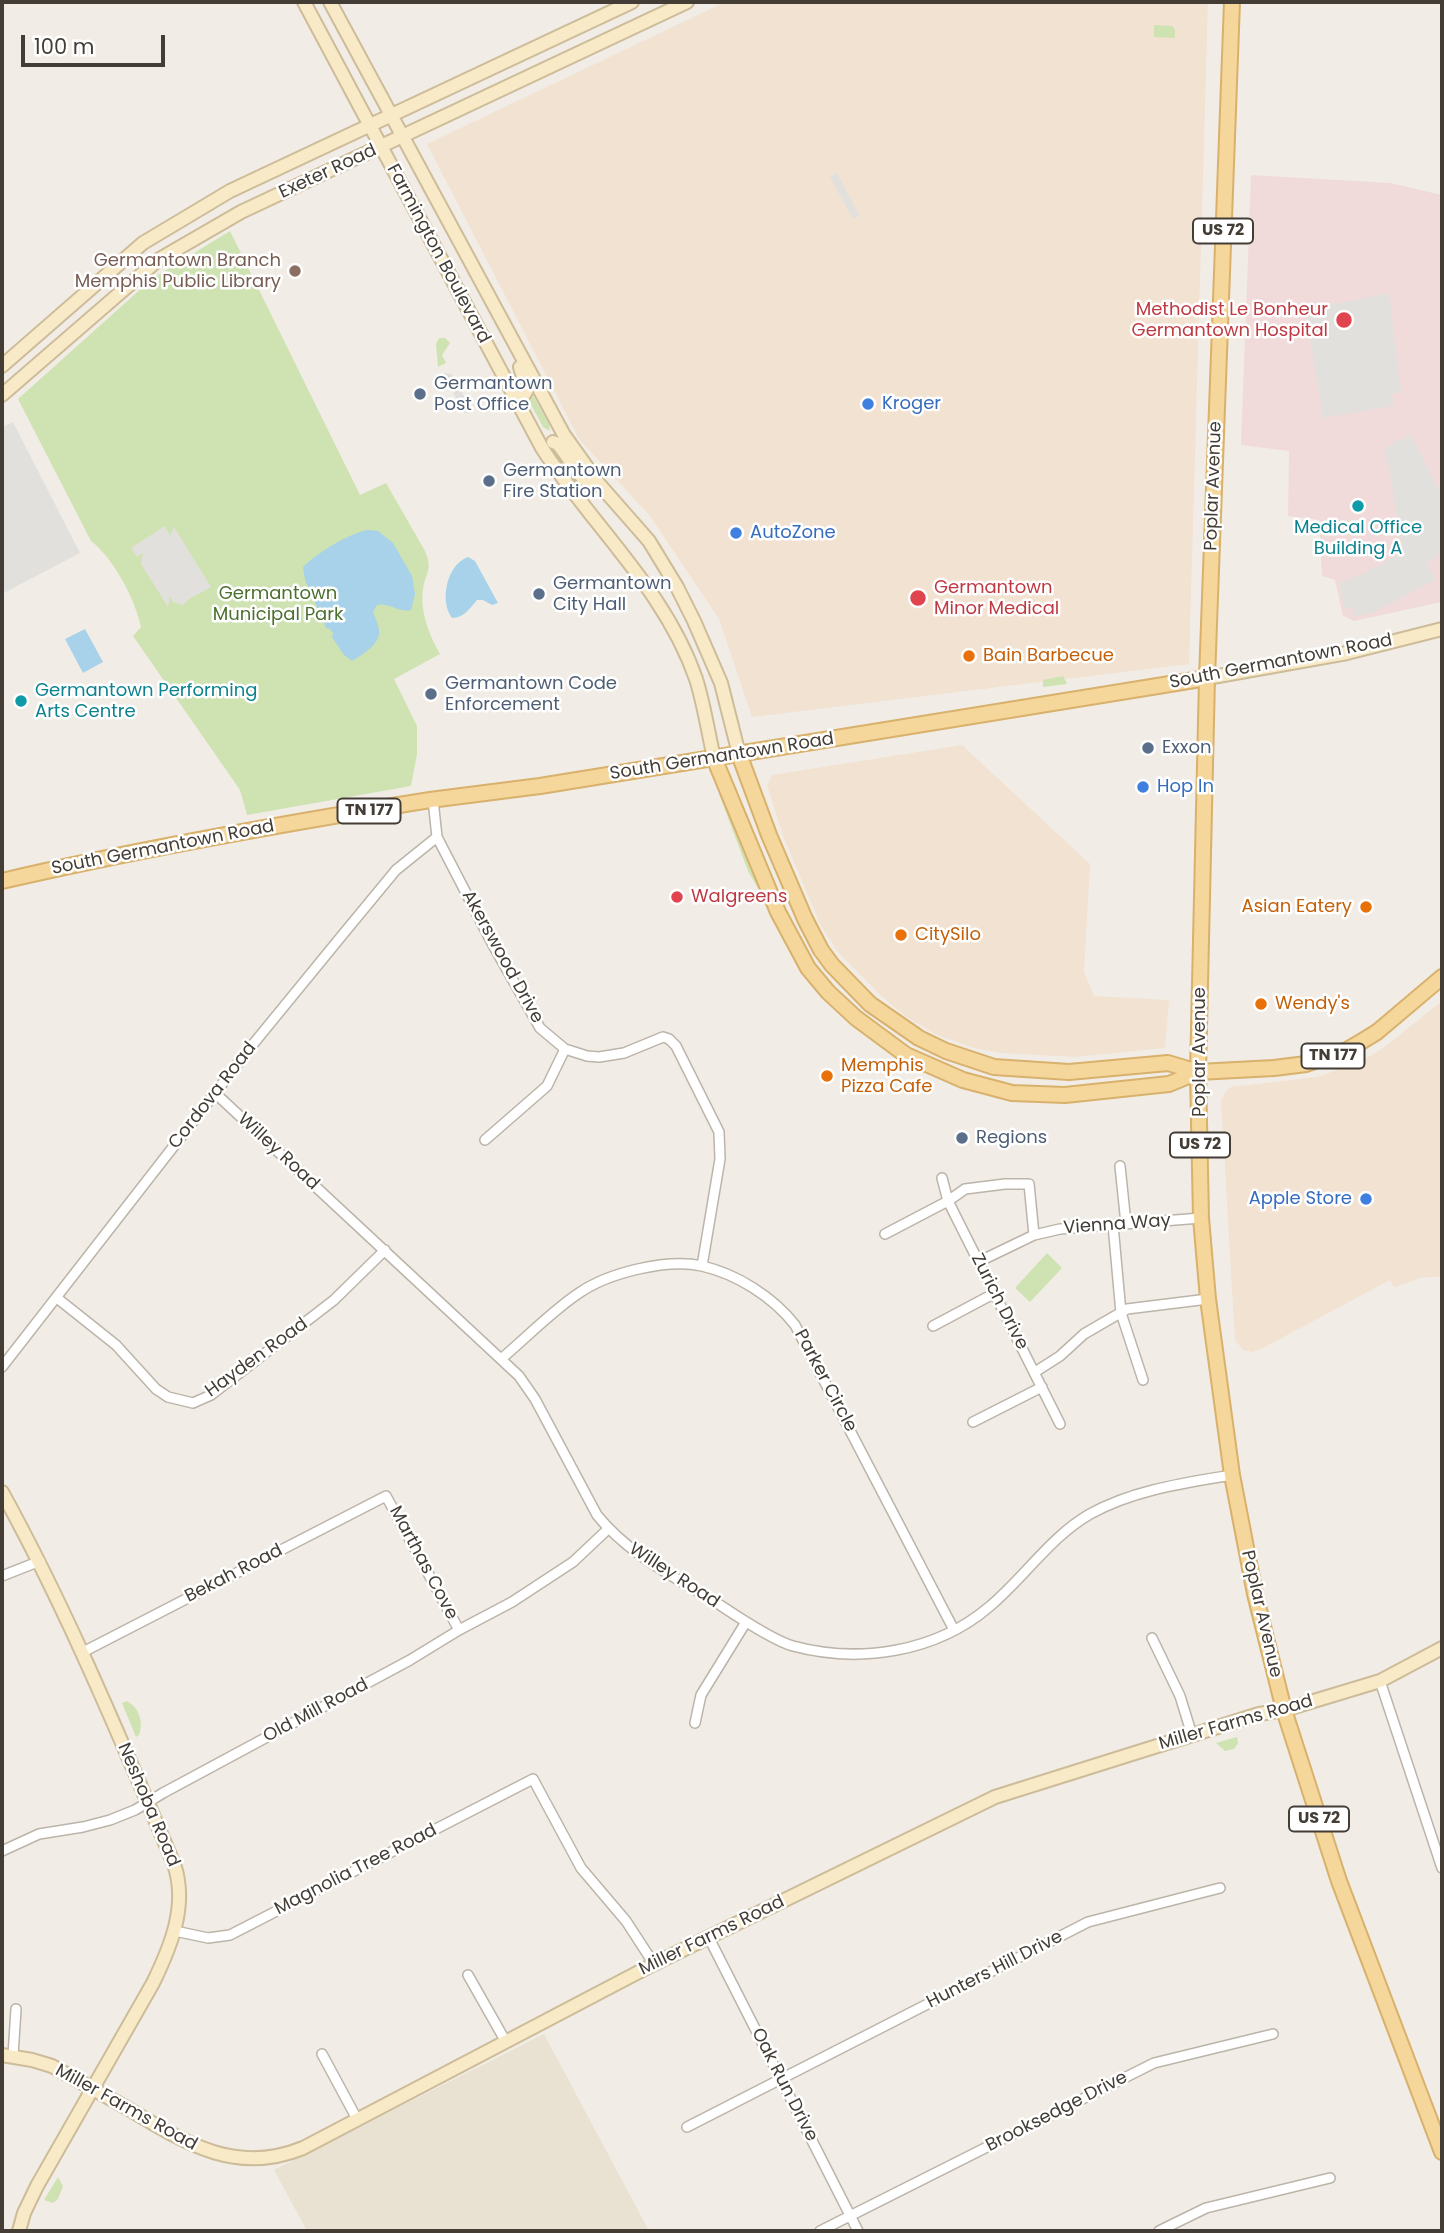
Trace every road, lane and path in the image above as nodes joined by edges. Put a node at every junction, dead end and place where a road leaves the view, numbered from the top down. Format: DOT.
graph roads {
  1 [pos="304,2"];
  2 [pos="330,2"];
  3 [pos="632,2"];
  4 [pos="687,2"];
  5 [pos="1232,2"];
  6 [pos="393,115"];
  7 [pos="370,127"];
  8 [pos="404,137"];
  9 [pos="381,148"];
  10 [pos="492,303"];
  11 [pos="470,315"];
  12 [pos="510,336"];
  13 [pos="2,366"];
  14 [pos="2,395"];
  15 [pos="518,404"];
  16 [pos="553,442"];
  17 [pos="1442,629"];
  18 [pos="1207,678"];
  19 [pos="739,754"];
  20 [pos="713,758"];
  21 [pos="433,800"];
  22 [pos="437,837"];
  23 [pos="2,881"];
  24 [pos="1442,976"];
  25 [pos="565,1049"];
  26 [pos="1198,1072"];
  27 [pos="215,1093"];
  28 [pos="485,1140"];
  29 [pos="1120,1167"];
  30 [pos="942,1178"];
  31 [pos="948,1201"];
  32 [pos="1201,1219"];
  33 [pos="1126,1224"];
  34 [pos="1112,1225"];
  35 [pos="885,1234"];
  36 [pos="1034,1235"];
  37 [pos="384,1250"];
  38 [pos="978,1262"];
  39 [pos="702,1266"];
  40 [pos="995,1293"];
  41 [pos="57,1298"];
  42 [pos="1208,1298"];
  43 [pos="1121,1312"];
  44 [pos="933,1326"];
  45 [pos="501,1359"];
  46 [pos="2,1367"];
  47 [pos="1035,1372"];
  48 [pos="1143,1380"];
  49 [pos="1042,1387"];
  50 [pos="973,1422"];
  51 [pos="1060,1424"];
  52 [pos="1232,1475"];
  53 [pos="2,1492"];
  54 [pos="386,1496"];
  55 [pos="608,1529"];
  56 [pos="40,1560"];
  57 [pos="2,1576"];
  58 [pos="746,1622"];
  59 [pos="459,1630"];
  60 [pos="954,1630"];
  61 [pos="1152,1638"];
  62 [pos="1442,1648"];
  63 [pos="83,1652"];
  64 [pos="1380,1682"];
  65 [pos="1284,1710"];
  66 [pos="695,1723"];
  67 [pos="1192,1735"];
  68 [pos="148,1802"];
  69 [pos="2,1851"];
  70 [pos="1440,1854"];
  71 [pos="1442,1868"];
  72 [pos="1220,1888"];
  73 [pos="175,1931"];
  74 [pos="709,1938"];
  75 [pos="654,1964"];
  76 [pos="468,1975"];
  77 [pos="16,2009"];
  78 [pos="1273,2034"];
  79 [pos="506,2042"];
  80 [pos="322,2053"];
  81 [pos="7,2055"];
  82 [pos="780,2080"];
  83 [pos="93,2088"];
  84 [pos="358,2119"];
  85 [pos="687,2127"];
  86 [pos="1442,2152"];
  87 [pos="1330,2178"];
  88 [pos="851,2216"];
  89 [pos="1163,2230"];
  90 [pos="19,2231"];
  91 [pos="820,2231"];
  92 [pos="858,2231"];
  1 -- 7 [label="street, Farmington Boulevard"];
  2 -- 6 [label="street, Farmington Boulevard"];
  3 -- 6 [label="street, Exeter Road"];
  4 -- 8 [label="street, Exeter Road"];
  5 -- 18 [label="main road, Poplar Avenue / US 72"];
  6 -- 7 [label="street, Exeter Road"];
  6 -- 8 [label="street, Farmington Boulevard"];
  7 -- 9 [label="street, Farmington Boulevard"];
  7 -- 13 [label="street, Exeter Road"];
  8 -- 9 [label="street, Exeter Road"];
  8 -- 10 [label="street, Farmington Boulevard"];
  9 -- 11 [label="street, Farmington Boulevard"];
  9 -- 14 [label="street, Exeter Road"];
  10 -- 11 [label="street"];
  10 -- 12 [label="street, Farmington Boulevard"];
  11 -- 15 [label="street, Farmington Boulevard"];
  12 -- 15 [label="street"];
  12 -- 16 [label="street, Farmington Boulevard"];
  15 -- 16 [label="street, Farmington Boulevard"];
  16 -- 19 [label="street, Farmington Boulevard"];
  16 -- 20 [label="street, Farmington Boulevard"];
  17 -- 18 [label="street, South Germantown Road"];
  18 -- 19 [label="main road, South Germantown Road / TN 177"];
  18 -- 26 [label="main road, Poplar Avenue / US 72"];
  19 -- 20 [label="main road, South Germantown Road / TN 177"];
  19 -- 26 [label="main road"];
  20 -- 21 [label="main road, South Germantown Road / TN 177"];
  20 -- 26 [label="main road"];
  21 -- 22 [label="street, Akerswood Drive"];
  21 -- 23 [label="main road, South Germantown Road / TN 177"];
  22 -- 25 [label="street, Akerswood Drive"];
  22 -- 27 [label="street, Cordova Road"];
  24 -- 26 [label="main road, TN 177"];
  25 -- 28 [label="street"];
  25 -- 39 [label="street, Akerswood Drive"];
  26 -- 32 [label="main road, Poplar Avenue / US 72"];
  27 -- 37 [label="street, Willey Road"];
  27 -- 41 [label="street, Cordova Road"];
  29 -- 33 [label="street"];
  30 -- 31 [label="street, Zurich Drive"];
  31 -- 35 [label="street"];
  31 -- 36 [label="street"];
  31 -- 38 [label="street, Zurich Drive"];
  32 -- 33 [label="street, Vienna Way"];
  32 -- 42 [label="main road, Poplar Avenue / US 72"];
  33 -- 34 [label="street, Vienna Way"];
  34 -- 36 [label="street, Vienna Way"];
  34 -- 43 [label="street"];
  36 -- 38 [label="street, Vienna Way"];
  37 -- 41 [label="street, Hayden Road"];
  37 -- 45 [label="street, Willey Road"];
  38 -- 40 [label="street, Zurich Drive"];
  39 -- 45 [label="street, Parker Circle"];
  39 -- 60 [label="street, Parker Circle"];
  40 -- 44 [label="street"];
  40 -- 47 [label="street, Zurich Drive"];
  41 -- 46 [label="street, Cordova Road"];
  42 -- 43 [label="street"];
  42 -- 52 [label="main road, Poplar Avenue / US 72"];
  43 -- 47 [label="street"];
  43 -- 48 [label="street"];
  45 -- 55 [label="street, Willey Road"];
  47 -- 49 [label="street, Zurich Drive"];
  49 -- 50 [label="street"];
  49 -- 51 [label="street, Zurich Drive"];
  52 -- 60 [label="street, Willey Road"];
  52 -- 65 [label="main road, Poplar Avenue / US 72"];
  53 -- 56 [label="street, Neshoba Road"];
  54 -- 59 [label="street, Marthas Cove"];
  54 -- 63 [label="street, Bekah Road"];
  55 -- 58 [label="street, Willey Road"];
  55 -- 59 [label="street, Old Mill Road"];
  56 -- 57 [label="street"];
  56 -- 63 [label="street, Neshoba Road"];
  58 -- 60 [label="street, Willey Road"];
  58 -- 66 [label="street"];
  59 -- 68 [label="street, Old Mill Road"];
  61 -- 67 [label="street"];
  62 -- 64 [label="street, Miller Farms Road"];
  63 -- 68 [label="street, Neshoba Road"];
  64 -- 65 [label="street, Miller Farms Road"];
  64 -- 70 [label="street"];
  65 -- 67 [label="street, Miller Farms Road"];
  65 -- 86 [label="main road, Poplar Avenue / US 72"];
  67 -- 74 [label="street, Miller Farms Road"];
  68 -- 69 [label="street, Old Mill Road"];
  68 -- 73 [label="street, Neshoba Road"];
  70 -- 71 [label="street"];
  72 -- 82 [label="street, Hunters Hill Drive"];
  73 -- 75 [label="street, Magnolia Tree Road"];
  73 -- 83 [label="street, Neshoba Road"];
  74 -- 75 [label="street, Miller Farms Road"];
  74 -- 82 [label="street, Oak Run Drive"];
  75 -- 79 [label="street, Miller Farms Road"];
  76 -- 79 [label="street"];
  77 -- 81 [label="street"];
  78 -- 88 [label="street, Brooksedge Drive"];
  79 -- 84 [label="street, Miller Farms Road"];
  80 -- 84 [label="street"];
  81 -- 83 [label="street, Miller Farms Road"];
  82 -- 85 [label="street, Hunters Hill Drive"];
  82 -- 88 [label="street, Oak Run Drive"];
  83 -- 84 [label="street, Miller Farms Road"];
  83 -- 90 [label="street, Neshoba Road"];
  87 -- 89 [label="street"];
  88 -- 91 [label="street, Brooksedge Drive"];
  88 -- 92 [label="street, Oak Run Drive"];
}
